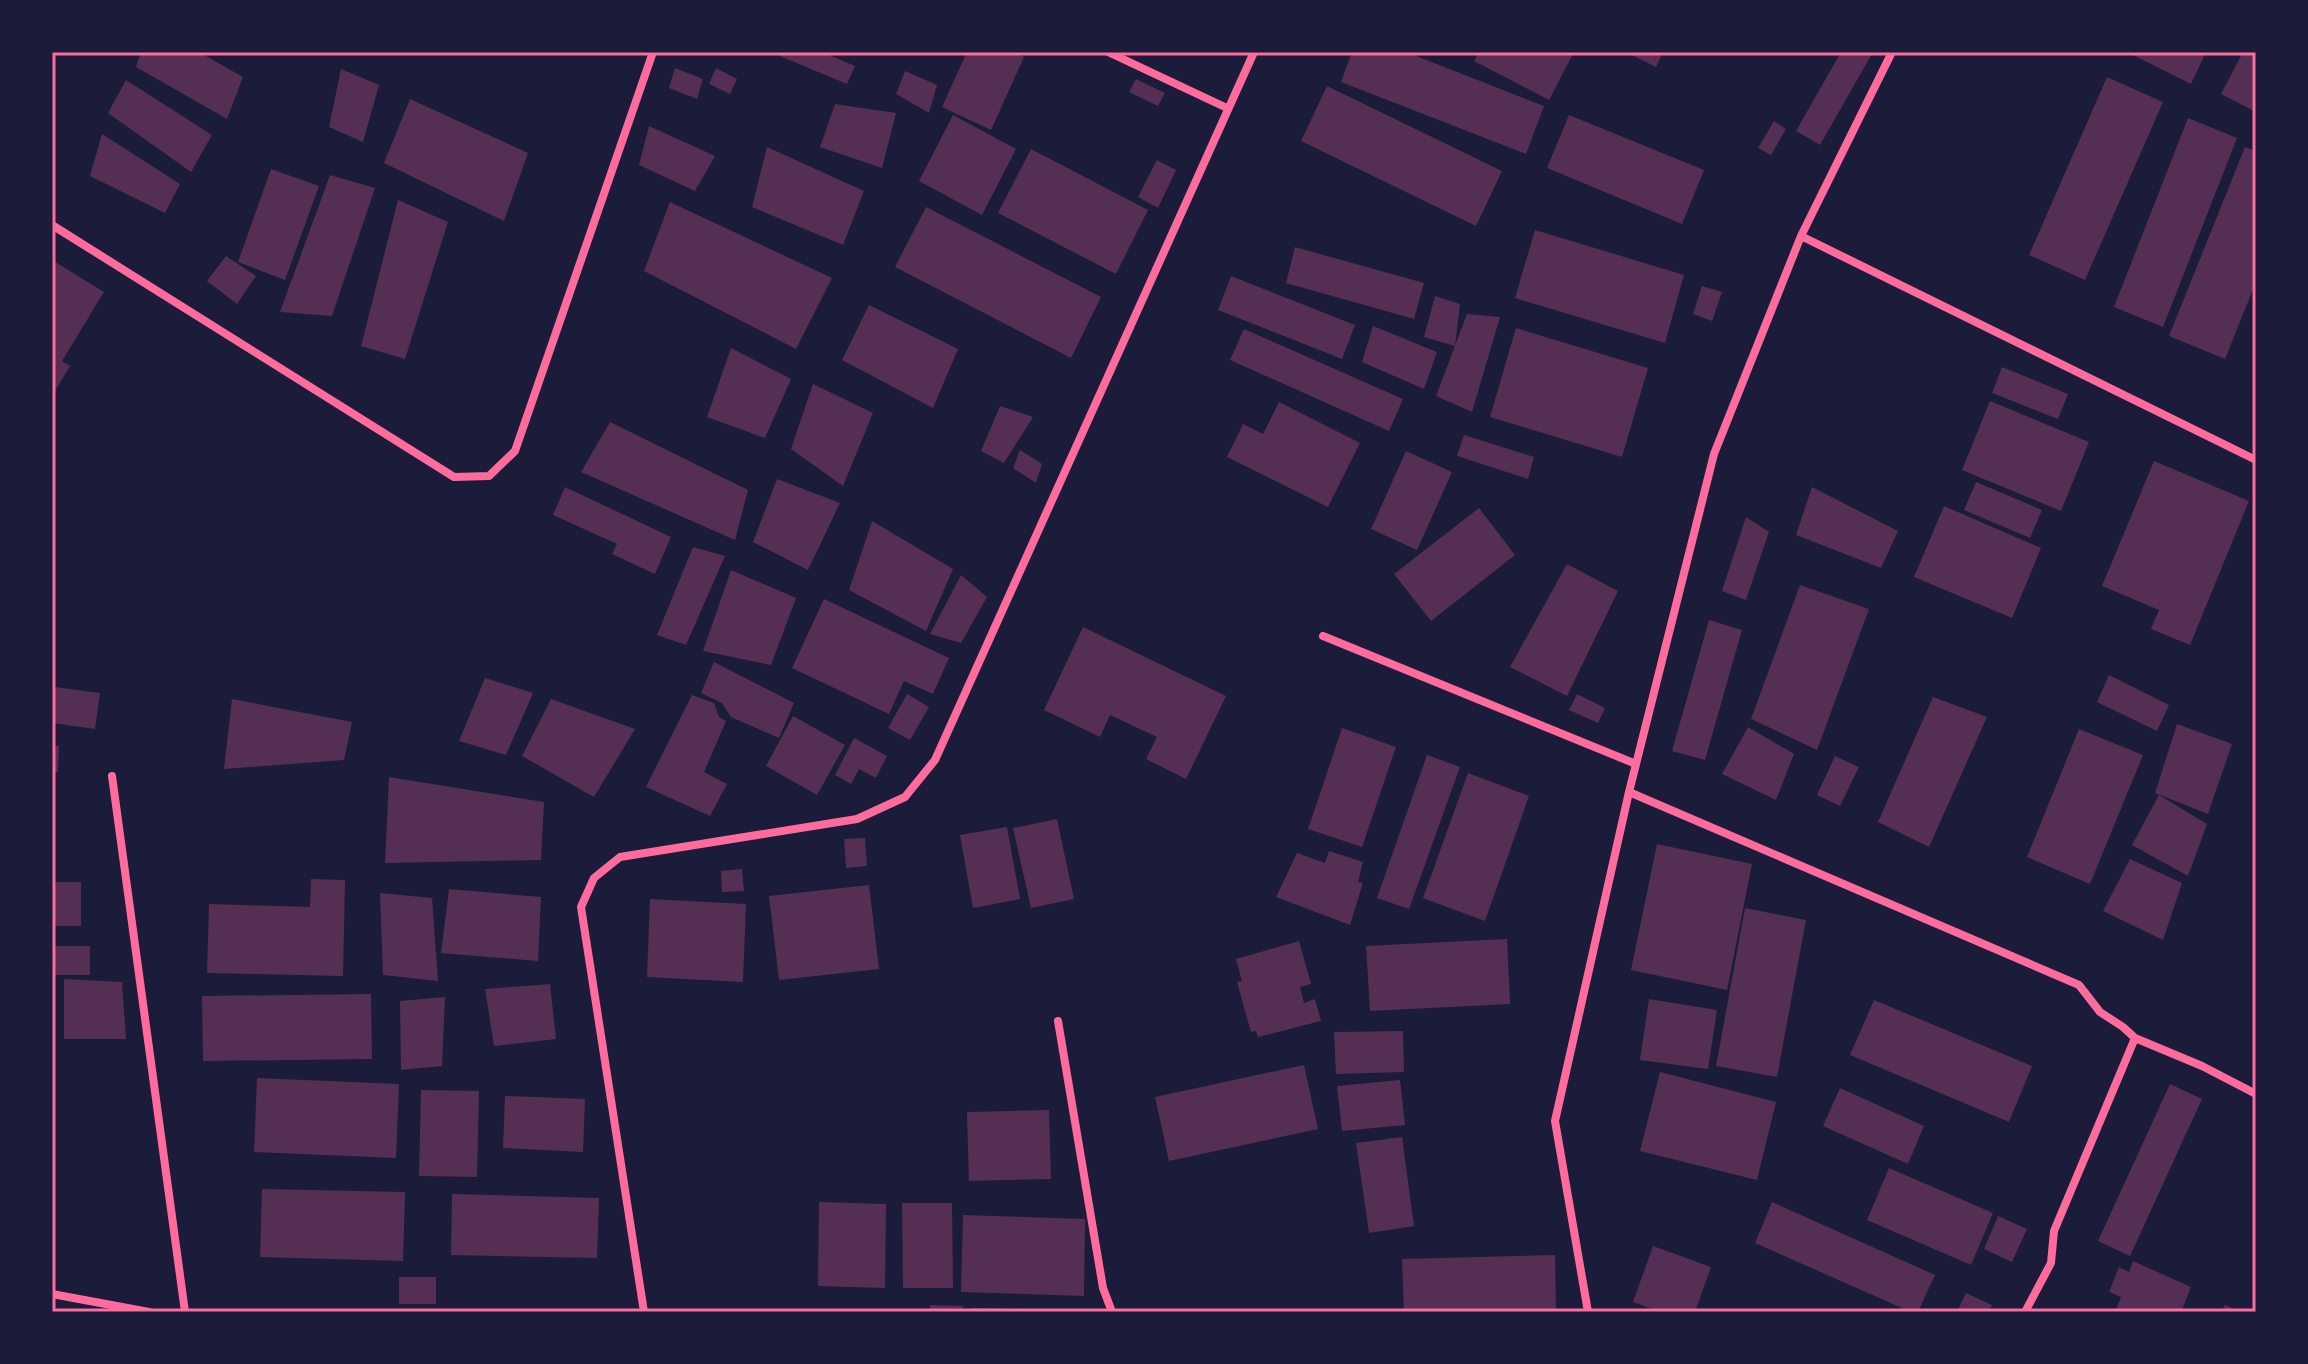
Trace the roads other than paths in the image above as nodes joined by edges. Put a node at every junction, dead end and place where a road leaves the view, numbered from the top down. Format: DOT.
graph roads {
  1 [pos="653,52"];
  2 [pos="1108,52"];
  3 [pos="1254,52"];
  4 [pos="1892,52"];
  5 [pos="1227,108"];
  6 [pos="52,225"];
  7 [pos="1801,236"];
  8 [pos="2256,460"];
  9 [pos="1323,636"];
  10 [pos="1636,764"];
  11 [pos="112,776"];
  12 [pos="1629,792"];
  13 [pos="1058,1021"];
  14 [pos="2135,1038"];
  15 [pos="2256,1094"];
  16 [pos="55,1297"];
  17 [pos="149,1312"];
  18 [pos="185,1312"];
  19 [pos="644,1312"];
  20 [pos="1112,1312"];
  21 [pos="1588,1312"];
  22 [pos="2025,1312"];
  1 -- 6 [label="street"];
  2 -- 5 [label="street"];
  3 -- 5 [label="street"];
  4 -- 7 [label="street"];
  5 -- 19 [label="street"];
  7 -- 8 [label="street"];
  7 -- 10 [label="street"];
  9 -- 10 [label="street"];
  10 -- 12 [label="street"];
  11 -- 18 [label="street"];
  12 -- 14 [label="street"];
  12 -- 21 [label="street"];
  13 -- 20 [label="street"];
  14 -- 15 [label="street"];
  14 -- 22 [label="street"];
  16 -- 17 [label="street"];
}
